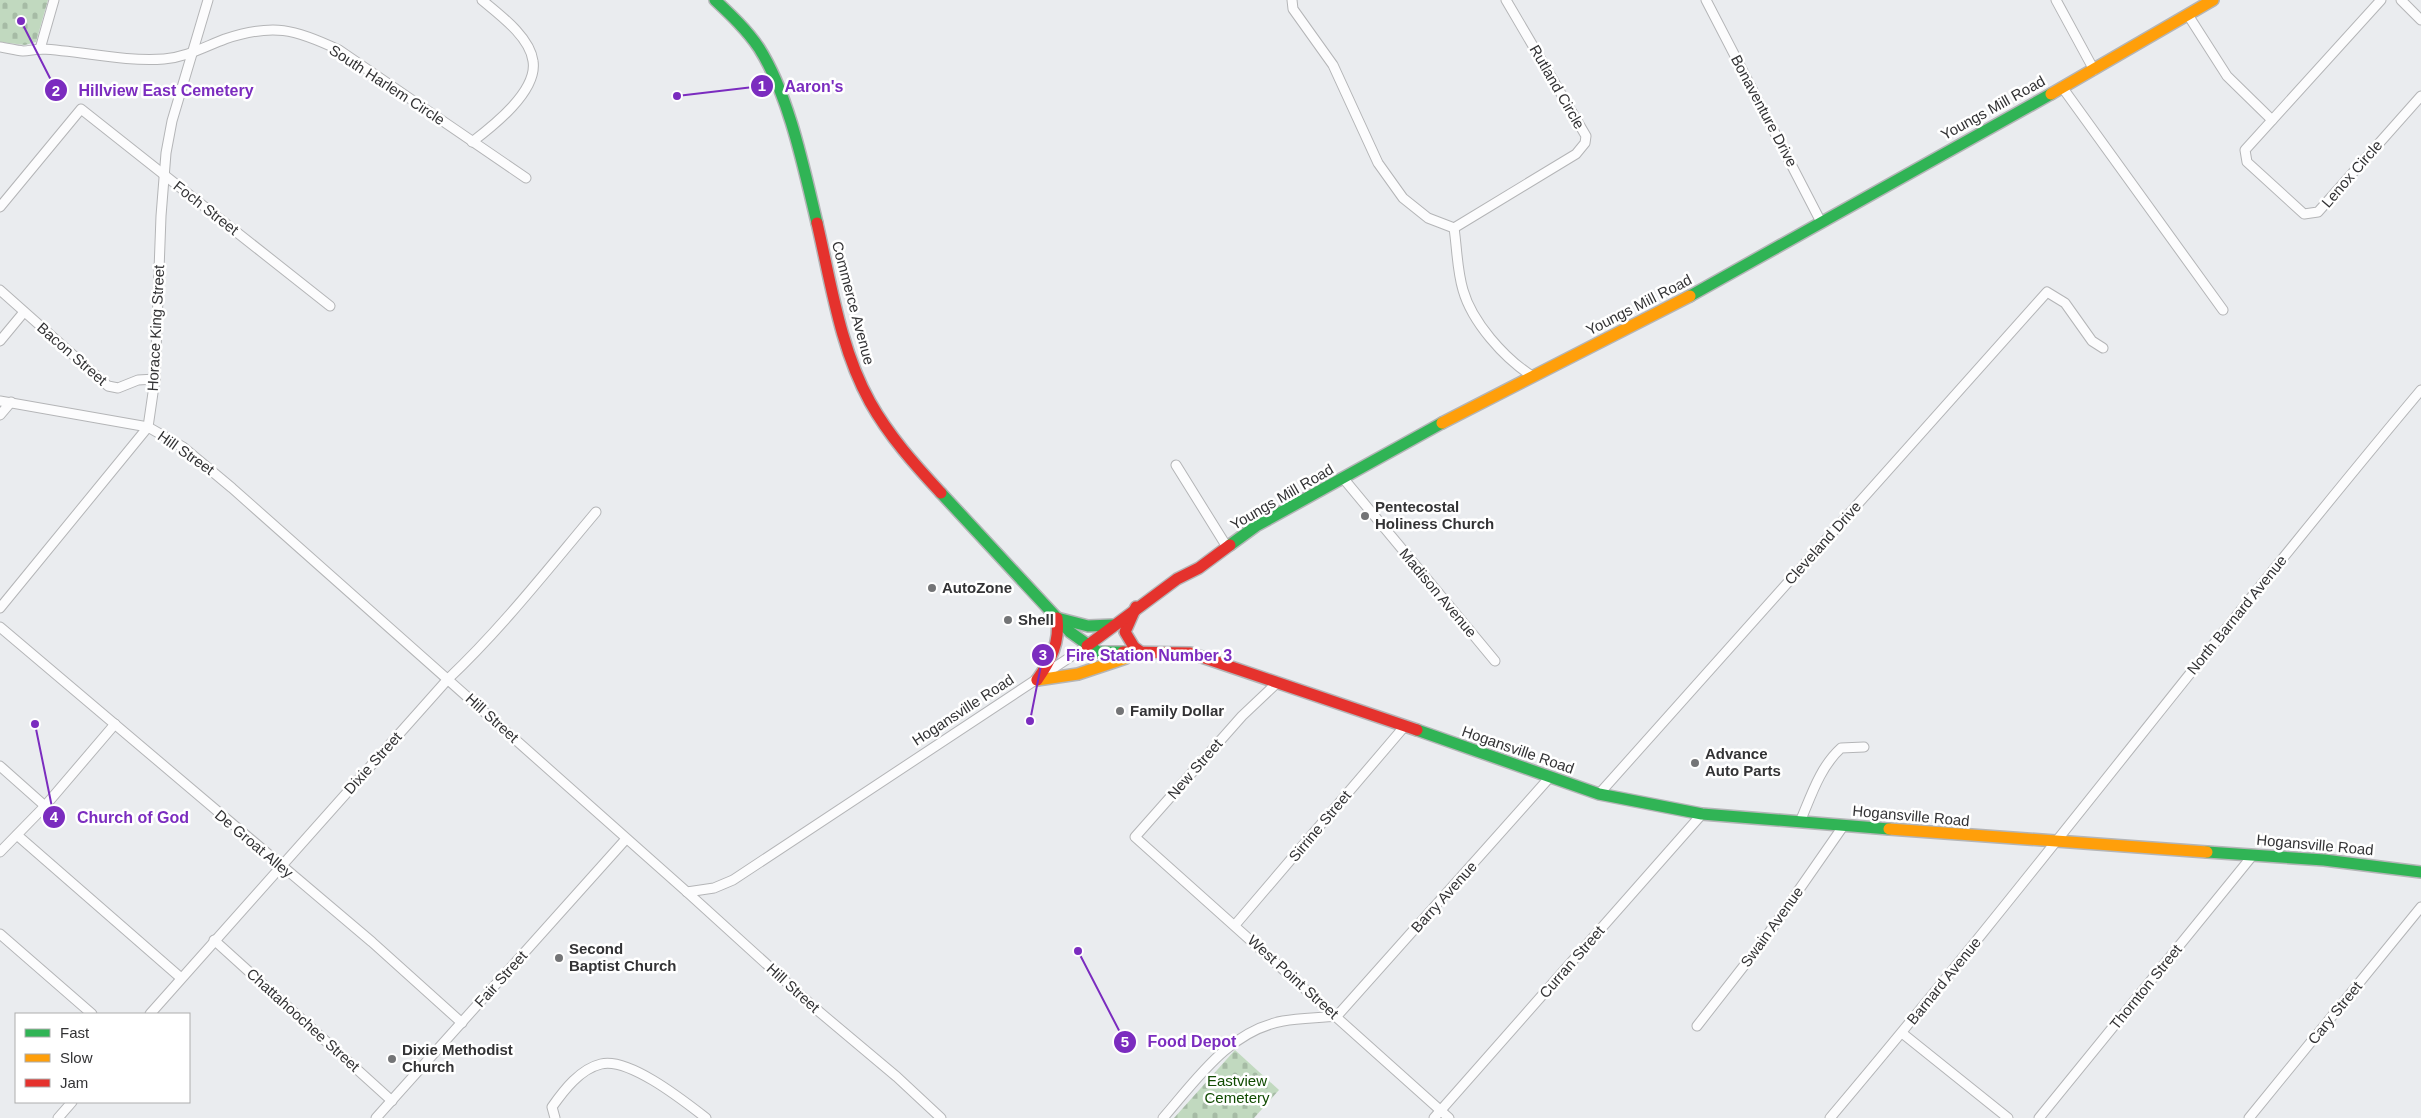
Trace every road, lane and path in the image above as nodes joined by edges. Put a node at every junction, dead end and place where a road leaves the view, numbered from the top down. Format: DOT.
graph roads {
  1 [pos="54,0"];
  2 [pos="208,0"];
  3 [pos="482,0"];
  4 [pos="715,0"];
  5 [pos="1292,0"];
  6 [pos="1506,0"];
  7 [pos="1706,0"];
  8 [pos="2056,0"];
  9 [pos="2213,0"];
  10 [pos="2381,0"];
  11 [pos="2401,0"];
  12 [pos="2188,15"];
  13 [pos="2421,20"];
  14 [pos="0,47"];
  15 [pos="40,49"];
  16 [pos="191,55"];
  17 [pos="2094,70"];
  18 [pos="2062,87"];
  19 [pos="2421,96"];
  20 [pos="2272,120"];
  21 [pos="472,142"];
  22 [pos="163,174"];
  23 [pos="526,178"];
  24 [pos="0,207"];
  25 [pos="1821,222"];
  26 [pos="1454,228"];
  27 [pos="0,290"];
  28 [pos="330,306"];
  29 [pos="2223,310"];
  30 [pos="24,312"];
  31 [pos="0,341"];
  32 [pos="2103,348"];
  33 [pos="1532,376"];
  34 [pos="154,379"];
  35 [pos="2421,390"];
  36 [pos="0,401"];
  37 [pos="11,402"];
  38 [pos="0,415"];
  39 [pos="148,427"];
  40 [pos="1176,465"];
  41 [pos="1343,478"];
  42 [pos="596,512"];
  43 [pos="1227,547"];
  44 [pos="1136,607"];
  45 [pos="0,608"];
  46 [pos="1057,618"];
  47 [pos="1113,625"];
  48 [pos="0,626"];
  49 [pos="1087,646"];
  50 [pos="1142,652"];
  51 [pos="1494,661"];
  52 [pos="448,679"];
  53 [pos="1037,680"];
  54 [pos="1278,682"];
  55 [pos="115,724"];
  56 [pos="1404,727"];
  57 [pos="1864,748"];
  58 [pos="0,766"];
  59 [pos="1550,777"];
  60 [pos="1599,794"];
  61 [pos="45,806"];
  62 [pos="1702,814"];
  63 [pos="1800,822"];
  64 [pos="1844,825"];
  65 [pos="17,835"];
  66 [pos="1135,837"];
  67 [pos="626,839"];
  68 [pos="2055,842"];
  69 [pos="0,852"];
  70 [pos="2253,855"];
  71 [pos="280,866"];
  72 [pos="2421,872"];
  73 [pos="687,892"];
  74 [pos="2421,907"];
  75 [pos="1235,925"];
  76 [pos="0,934"];
  77 [pos="214,940"];
  78 [pos="181,978"];
  79 [pos="91,1013"];
  80 [pos="151,1013"];
  81 [pos="1337,1016"];
  82 [pos="462,1023"];
  83 [pos="1697,1026"];
  84 [pos="1902,1032"];
  85 [pos="392,1100"];
  86 [pos="71,1103"];
  87 [pos="1441,1110"];
  88 [pos="2253,1117"];
  89 [pos="58,1118"];
  90 [pos="376,1118"];
  91 [pos="555,1118"];
  92 [pos="706,1118"];
  93 [pos="941,1118"];
  94 [pos="1163,1118"];
  95 [pos="1434,1118"];
  96 [pos="1449,1118"];
  97 [pos="1830,1118"];
  98 [pos="2008,1118"];
  99 [pos="2039,1118"];
  1 -- 15 [label="street"];
  2 -- 16 [label="street, Horace King Street"];
  3 -- 21 [label="street"];
  4 -- 46 [label="main road, Commerce Avenue"];
  5 -- 26 [label="street"];
  6 -- 26 [label="street, Rutland Circle"];
  7 -- 25 [label="street, Bonaventure Drive"];
  8 -- 17 [label="street"];
  9 -- 12 [label="main road, Youngs Mill Road"];
  10 -- 20 [label="street, Lenox Circle"];
  11 -- 13 [label="street"];
  12 -- 17 [label="main road, Youngs Mill Road"];
  12 -- 20 [label="street"];
  14 -- 15 [label="street, South Harlem Circle"];
  15 -- 16 [label="street, South Harlem Circle"];
  16 -- 21 [label="street, South Harlem Circle"];
  16 -- 22 [label="street, Horace King Street"];
  17 -- 18 [label="main road, Youngs Mill Road"];
  18 -- 25 [label="main road, Youngs Mill Road"];
  18 -- 29 [label="street"];
  19 -- 20 [label="street, Lenox Circle"];
  21 -- 23 [label="street, South Harlem Circle"];
  22 -- 24 [label="street, Foch Street"];
  22 -- 28 [label="street, Foch Street"];
  22 -- 34 [label="street, Horace King Street"];
  25 -- 33 [label="main road, Youngs Mill Road"];
  26 -- 33 [label="street"];
  27 -- 30 [label="street, Bacon Street"];
  30 -- 31 [label="street"];
  30 -- 34 [label="street, Bacon Street"];
  32 -- 60 [label="street, Cleveland Drive"];
  33 -- 41 [label="main road, Youngs Mill Road"];
  34 -- 39 [label="street, Horace King Street"];
  35 -- 68 [label="street, North Barnard Avenue"];
  36 -- 37 [label="street, Hill Street"];
  37 -- 38 [label="street"];
  37 -- 39 [label="street, Hill Street"];
  39 -- 45 [label="street"];
  39 -- 52 [label="street, Hill Street"];
  40 -- 43 [label="street"];
  41 -- 43 [label="main road, Youngs Mill Road"];
  41 -- 51 [label="street, Madison Avenue"];
  42 -- 52 [label="street, Dixie Street"];
  43 -- 44 [label="main road, Youngs Mill Road"];
  44 -- 47 [label="main road, Youngs Mill Road"];
  44 -- 50 [label="main road"];
  46 -- 47 [label="main road"];
  46 -- 49 [label="main road, Commerce Avenue"];
  46 -- 53 [label="main road"];
  47 -- 49 [label="main road, Youngs Mill Road"];
  48 -- 55 [label="street, De Groat Alley"];
  49 -- 50 [label="main road, Hogansville Road"];
  49 -- 53 [label="street, Hogansville Road"];
  50 -- 53 [label="main road"];
  50 -- 54 [label="main road, Hogansville Road"];
  52 -- 67 [label="street, Hill Street"];
  52 -- 71 [label="street, Dixie Street"];
  53 -- 73 [label="street, Hogansville Road"];
  54 -- 56 [label="main road, Hogansville Road"];
  54 -- 66 [label="street, New Street"];
  55 -- 61 [label="street"];
  55 -- 71 [label="street, De Groat Alley"];
  56 -- 59 [label="main road, Hogansville Road"];
  56 -- 75 [label="street, Sirrine Street"];
  57 -- 63 [label="street"];
  58 -- 61 [label="street"];
  59 -- 60 [label="main road, Hogansville Road"];
  59 -- 81 [label="street, Barry Avenue"];
  60 -- 62 [label="main road, Hogansville Road"];
  61 -- 65 [label="street"];
  62 -- 63 [label="main road, Hogansville Road"];
  62 -- 87 [label="street, Curran Street"];
  63 -- 64 [label="main road, Hogansville Road"];
  64 -- 68 [label="main road, Hogansville Road"];
  64 -- 83 [label="street, Swain Avenue"];
  65 -- 69 [label="street"];
  65 -- 78 [label="street"];
  66 -- 75 [label="street, West Point Street"];
  67 -- 73 [label="street, Hill Street"];
  67 -- 82 [label="street, Fair Street"];
  68 -- 70 [label="main road, Hogansville Road"];
  68 -- 84 [label="street, Barnard Avenue"];
  70 -- 72 [label="main road, Hogansville Road"];
  70 -- 99 [label="street, Thornton Street"];
  71 -- 77 [label="street, Dixie Street"];
  71 -- 82 [label="street, De Groat Alley"];
  73 -- 93 [label="street, Hill Street"];
  74 -- 88 [label="street, Cary Street"];
  75 -- 81 [label="street, West Point Street"];
  76 -- 79 [label="street"];
  77 -- 78 [label="street, Dixie Street"];
  77 -- 85 [label="street, Chattahoochee Street"];
  78 -- 80 [label="street, Dixie Street"];
  81 -- 87 [label="street, West Point Street"];
  81 -- 94 [label="street"];
  82 -- 85 [label="street, Fair Street"];
  84 -- 97 [label="street, Barnard Avenue"];
  84 -- 98 [label="street"];
  85 -- 90 [label="street, Fair Street"];
  86 -- 89 [label="street"];
  87 -- 95 [label="street, Curran Street"];
  87 -- 96 [label="street, West Point Street"];
  91 -- 92 [label="street"];
}
